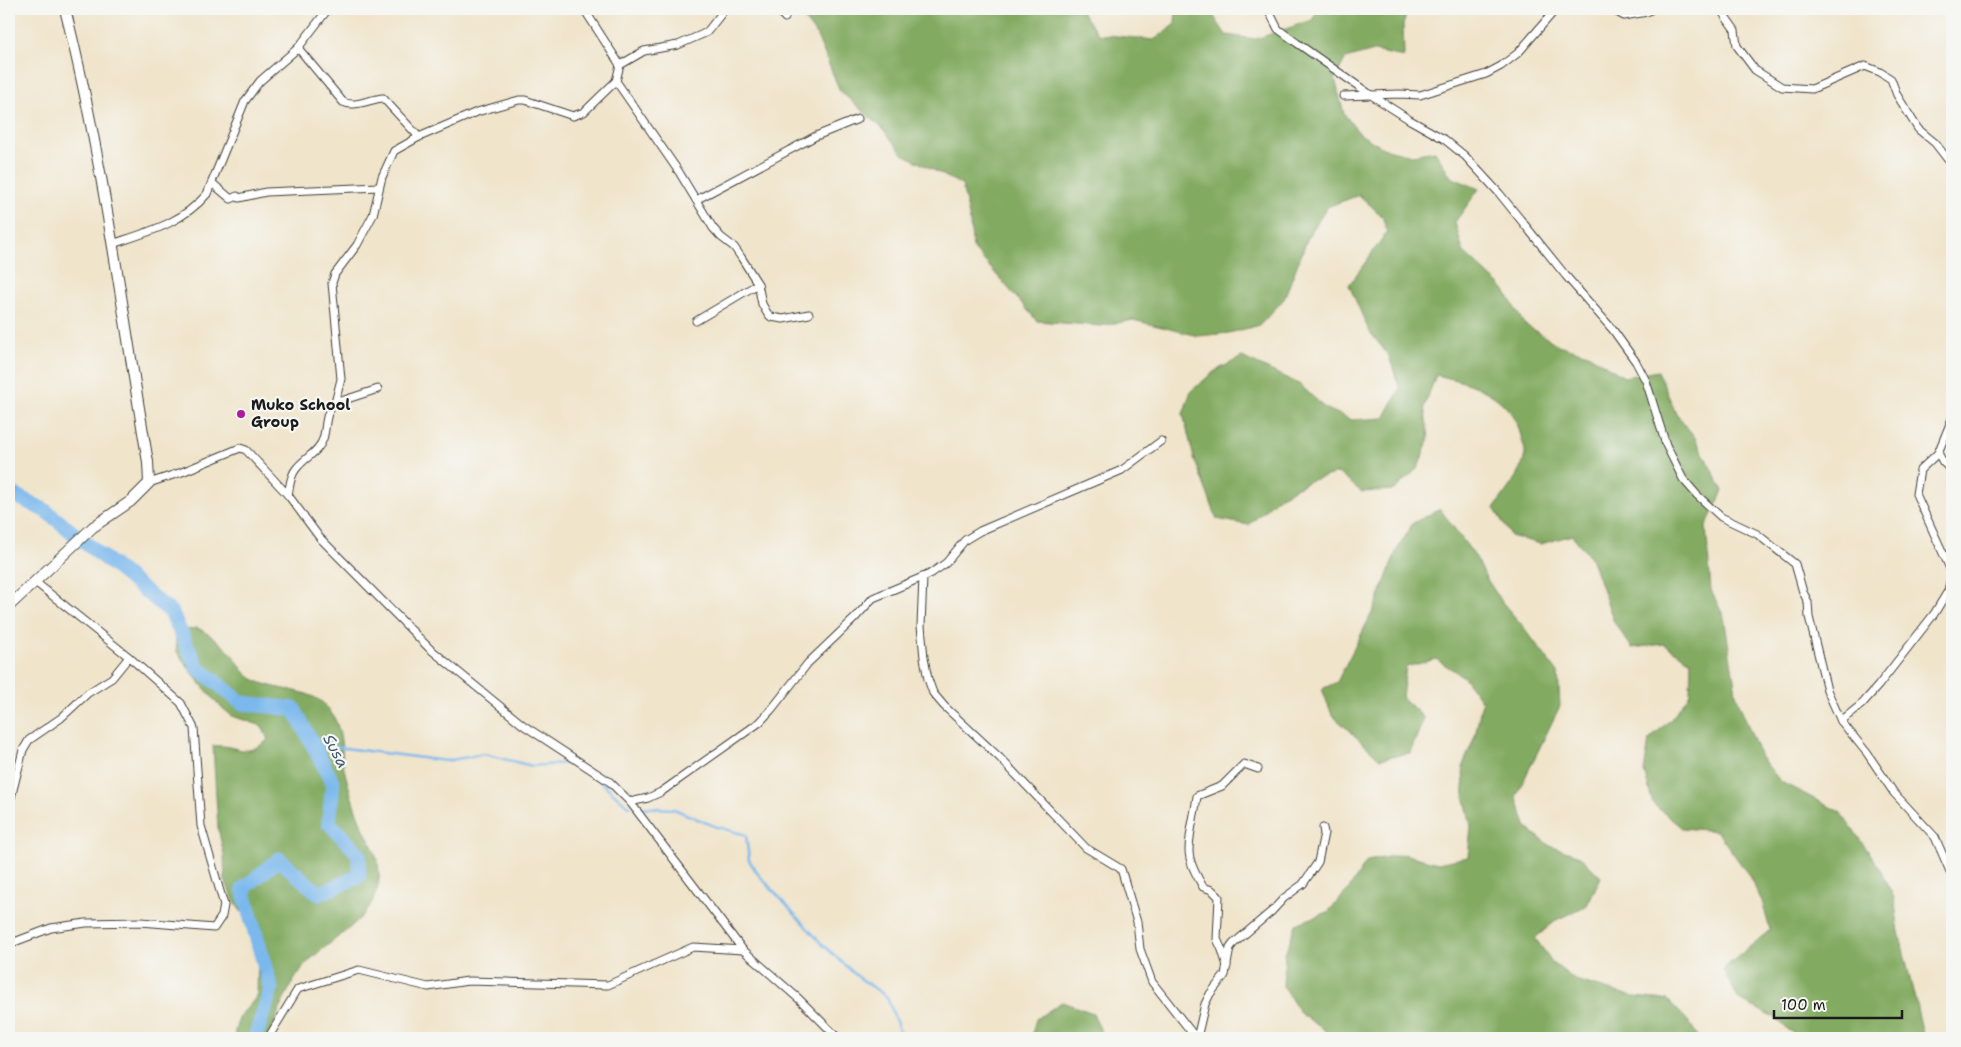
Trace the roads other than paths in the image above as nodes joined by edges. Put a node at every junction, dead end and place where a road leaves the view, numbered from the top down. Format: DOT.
graph roads {
  1 [pos="66,9"];
  2 [pos="328,9"];
  3 [pos="584,9"];
  4 [pos="725,9"];
  5 [pos="777,9"];
  6 [pos="1268,9"];
  7 [pos="1556,9"];
  8 [pos="1611,9"];
  9 [pos="1652,9"];
  10 [pos="1720,9"];
  11 [pos="785,18"];
  12 [pos="298,48"];
  13 [pos="620,65"];
  14 [pos="616,82"];
  15 [pos="1371,95"];
  16 [pos="1343,96"];
  17 [pos="858,119"];
  18 [pos="419,137"];
  19 [pos="1952,165"];
  20 [pos="212,183"];
  21 [pos="379,187"];
  22 [pos="696,200"];
  23 [pos="112,244"];
  24 [pos="758,284"];
  25 [pos="809,314"];
  26 [pos="696,321"];
  27 [pos="378,389"];
  28 [pos="335,403"];
  29 [pos="1952,419"];
  30 [pos="1161,442"];
  31 [pos="1938,453"];
  32 [pos="1952,471"];
  33 [pos="148,483"];
  34 [pos="288,495"];
  35 [pos="922,577"];
  36 [pos="34,581"];
  37 [pos="9,606"];
  38 [pos="129,656"];
  39 [pos="1841,721"];
  40 [pos="1258,769"];
  41 [pos="630,802"];
  42 [pos="9,806"];
  43 [pos="1323,828"];
  44 [pos="1952,876"];
  45 [pos="9,944"];
  46 [pos="743,950"];
  47 [pos="1227,966"];
  48 [pos="268,1038"];
  49 [pos="838,1038"];
  50 [pos="1196,1038"];
  1 -- 23 [label="main road"];
  2 -- 12 [label="street"];
  3 -- 13 [label="street"];
  4 -- 13 [label="street"];
  5 -- 11 [label="street"];
  6 -- 15 [label="street"];
  7 -- 15 [label="street"];
  8 -- 9 [label="street"];
  10 -- 19 [label="street"];
  12 -- 18 [label="street"];
  12 -- 20 [label="street"];
  13 -- 14 [label="street"];
  14 -- 18 [label="street"];
  14 -- 22 [label="street"];
  15 -- 16 [label="street"];
  15 -- 39 [label="street"];
  17 -- 22 [label="street"];
  18 -- 21 [label="street"];
  20 -- 21 [label="street"];
  20 -- 23 [label="street"];
  21 -- 28 [label="street"];
  22 -- 24 [label="street"];
  23 -- 33 [label="main road"];
  24 -- 25 [label="street"];
  24 -- 26 [label="street"];
  27 -- 28 [label="street"];
  28 -- 34 [label="street"];
  29 -- 31 [label="street"];
  30 -- 35 [label="street"];
  31 -- 32 [label="street"];
  31 -- 39 [label="street"];
  33 -- 34 [label="street"];
  33 -- 36 [label="main road"];
  34 -- 41 [label="street"];
  35 -- 41 [label="street"];
  35 -- 50 [label="street"];
  36 -- 37 [label="main road"];
  36 -- 38 [label="street"];
  38 -- 42 [label="street"];
  38 -- 45 [label="street"];
  39 -- 44 [label="street"];
  40 -- 47 [label="street"];
  41 -- 46 [label="street"];
  43 -- 47 [label="street"];
  46 -- 48 [label="street"];
  46 -- 49 [label="street"];
  47 -- 50 [label="street"];
}
